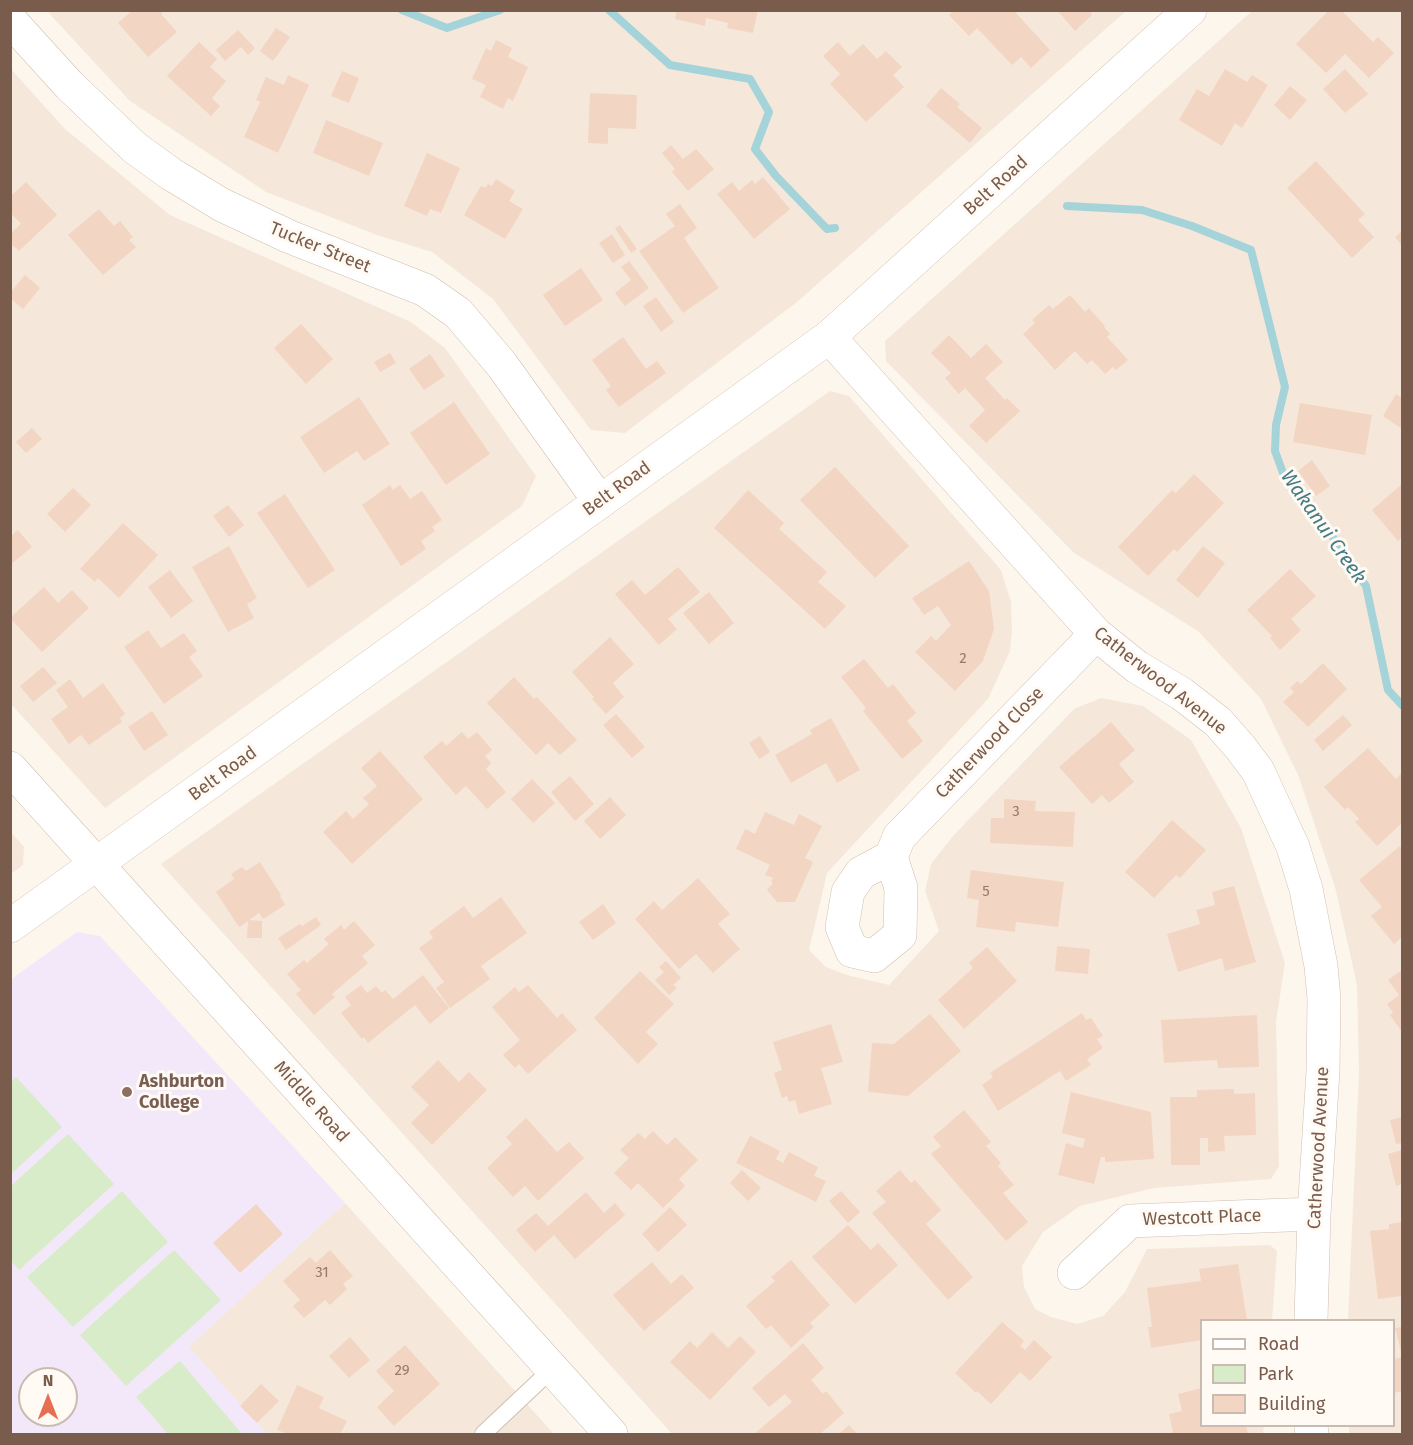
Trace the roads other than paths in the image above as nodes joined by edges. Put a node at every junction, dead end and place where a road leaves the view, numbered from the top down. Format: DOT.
graph roads {
  1 [pos="1190,10"];
  2 [pos="10,20"];
  3 [pos="829,337"];
  4 [pos="600,502"];
  5 [pos="1096,634"];
  6 [pos="10,768"];
  7 [pos="891,857"];
  8 [pos="97,865"];
  9 [pos="10,926"];
  10 [pos="1314,1214"];
  11 [pos="1074,1273"];
  12 [pos="1311,1319"];
  13 [pos="552,1369"];
  14 [pos="483,1434"];
  15 [pos="611,1434"];
  1 -- 3 [label="street, Belt Road"];
  2 -- 4 [label="street, Tucker Street"];
  3 -- 4 [label="street, Belt Road"];
  3 -- 5 [label="street, Catherwood Avenue"];
  4 -- 8 [label="street, Belt Road"];
  5 -- 7 [label="street, Catherwood Close"];
  5 -- 10 [label="street, Catherwood Avenue"];
  6 -- 8 [label="street, Middle Road"];
  8 -- 9 [label="street, Belt Road"];
  8 -- 13 [label="street, Middle Road"];
  10 -- 11 [label="street, Westcott Place"];
  10 -- 12 [label="street, Catherwood Avenue"];
  13 -- 14 [label="lane"];
  13 -- 15 [label="street, Middle Road"];
}
